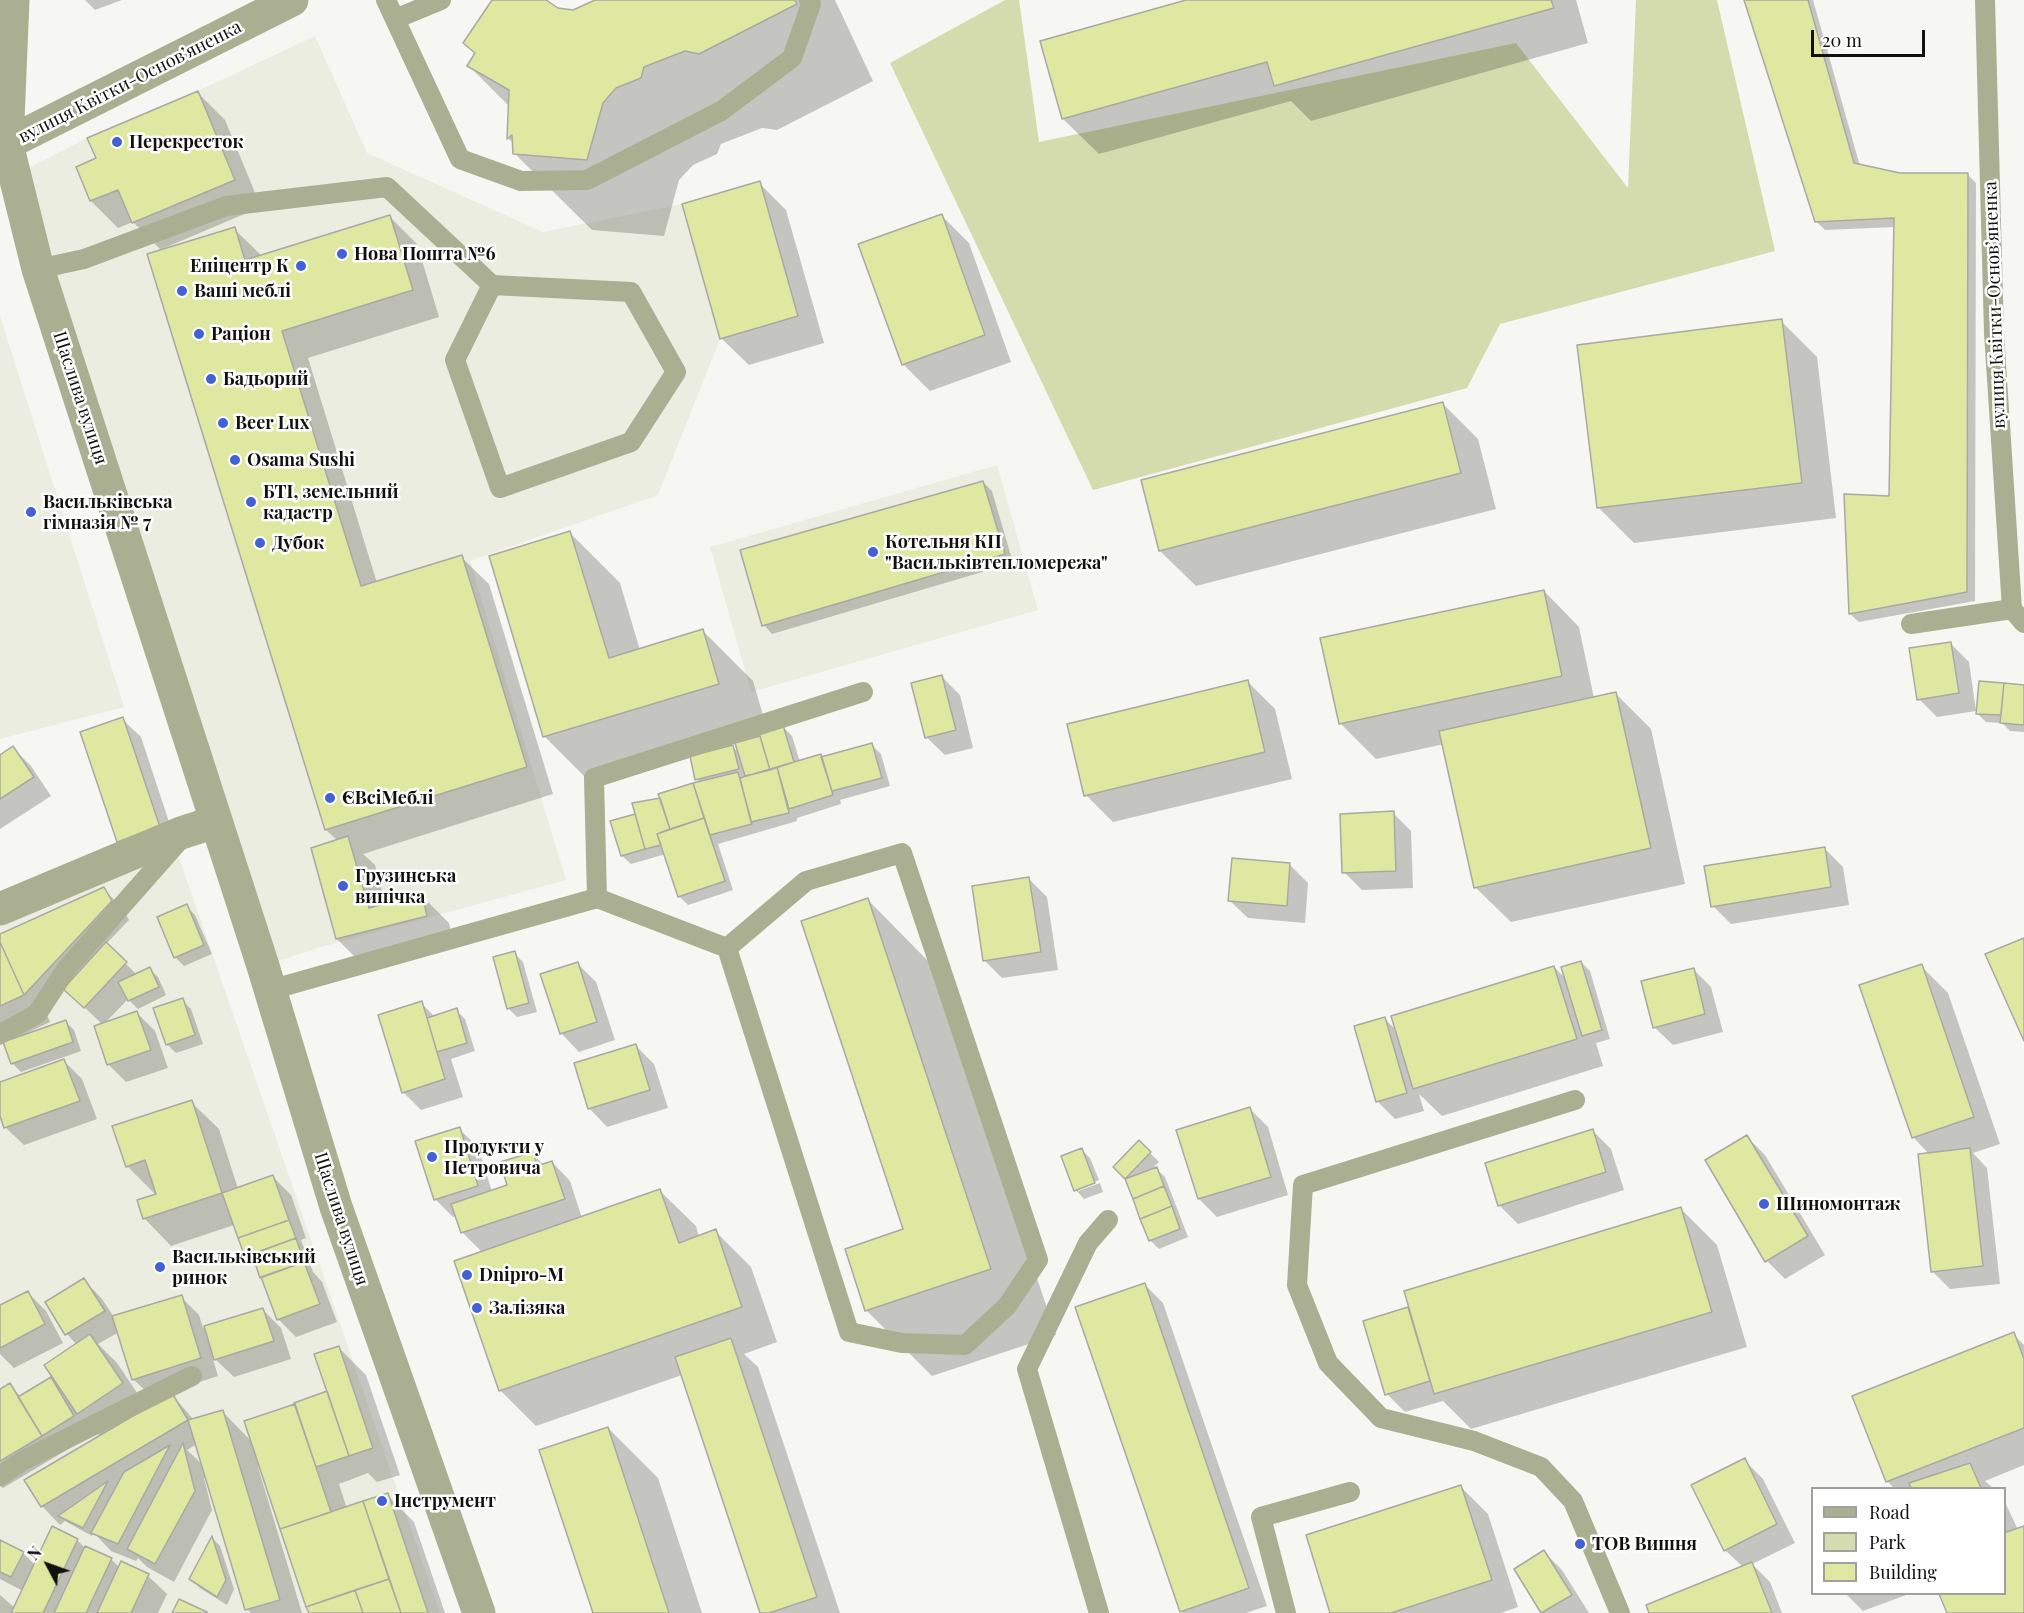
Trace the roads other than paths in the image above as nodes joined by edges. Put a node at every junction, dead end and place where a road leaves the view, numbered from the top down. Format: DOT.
graph roads {
  1 [pos="13,0"];
  2 [pos="292,0"];
  3 [pos="386,0"];
  4 [pos="441,0"];
  5 [pos="809,0"];
  6 [pos="1985,0"];
  7 [pos="395,20"];
  8 [pos="4,146"];
  9 [pos="38,269"];
  10 [pos="492,285"];
  11 [pos="2018,616"];
  12 [pos="1911,624"];
  13 [pos="864,692"];
  14 [pos="215,822"];
  15 [pos="597,898"];
  16 [pos="0,909"];
  17 [pos="727,948"];
  18 [pos="270,990"];
  19 [pos="0,1034"];
  20 [pos="1575,1100"];
  21 [pos="1108,1220"];
  22 [pos="192,1376"];
  23 [pos="0,1476"];
  24 [pos="1350,1492"];
  25 [pos="478,1613"];
  26 [pos="1099,1613"];
  27 [pos="1286,1613"];
  28 [pos="1620,1613"];
  1 -- 8 [label="street, Щаслива вулиця"];
  2 -- 8 [label="street, вулиця Квітки-Основʼяненка"];
  3 -- 7 [label="lane"];
  4 -- 7 [label="lane"];
  5 -- 7 [label="lane"];
  6 -- 11 [label="lane, вулиця Квітки-Основʼяненка"];
  8 -- 9 [label="street, Щаслива вулиця"];
  9 -- 10 [label="lane"];
  9 -- 14 [label="street, Щаслива вулиця"];
  10 -- 10 [label="lane"];
  11 -- 12 [label="lane"];
  13 -- 15 [label="lane"];
  14 -- 16 [label="street"];
  14 -- 18 [label="street, Щаслива вулиця"];
  14 -- 19 [label="lane"];
  15 -- 17 [label="lane"];
  15 -- 18 [label="lane"];
  17 -- 17 [label="lane"];
  18 -- 25 [label="street, Щаслива вулиця"];
  20 -- 28 [label="lane"];
  21 -- 26 [label="lane"];
  22 -- 23 [label="lane"];
  24 -- 27 [label="lane"];
}
